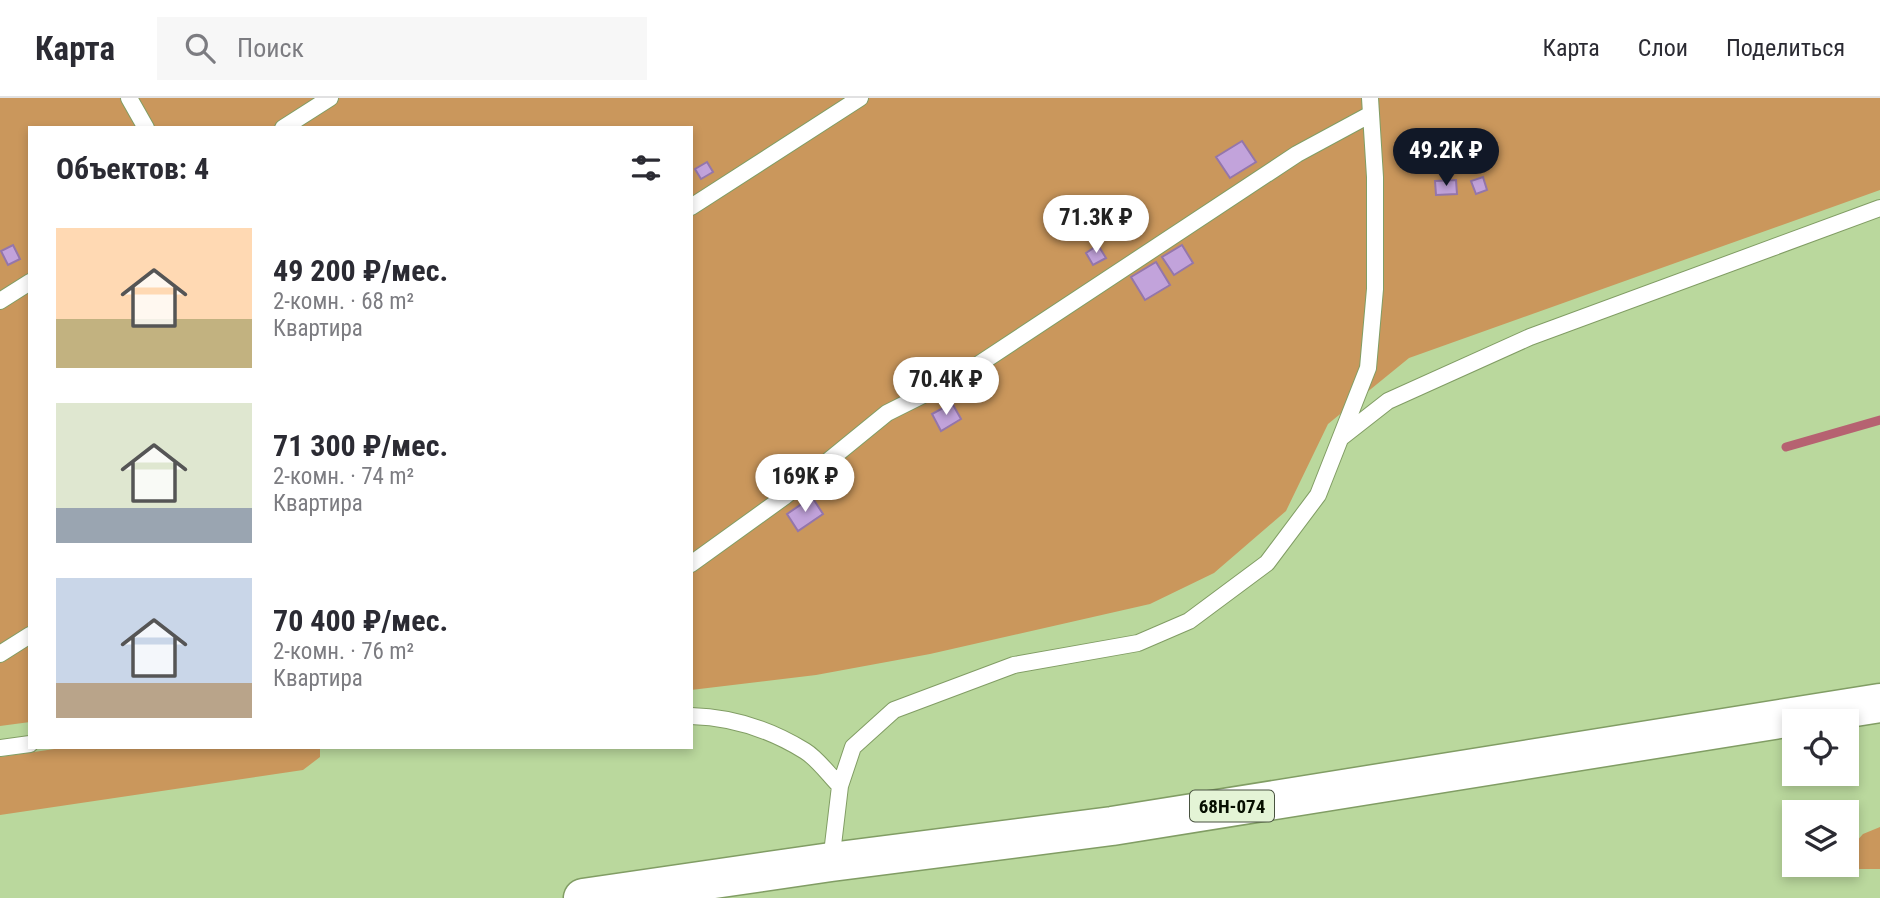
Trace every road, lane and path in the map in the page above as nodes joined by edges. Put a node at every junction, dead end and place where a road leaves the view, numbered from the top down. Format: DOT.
graph roads {
  1 [pos="129,98"];
  2 [pos="330,98"];
  3 [pos="860,98"];
  4 [pos="1371,106"];
  5 [pos="145,126"];
  6 [pos="286,126"];
  7 [pos="693,206"];
  8 [pos="1880,208"];
  9 [pos="28,283"];
  10 [pos="0,301"];
  11 [pos="1340,439"];
  12 [pos="693,563"];
  13 [pos="28,636"];
  14 [pos="0,654"];
  15 [pos="1880,703"];
  16 [pos="693,713"];
  17 [pos="28,744"];
  18 [pos="0,748"];
  19 [pos="840,786"];
  20 [pos="831,862"];
  21 [pos="583,898"];
  1 -- 5 [label="lane"];
  2 -- 6 [label="lane"];
  3 -- 7 [label="lane"];
  4 -- 11 [label="lane"];
  4 -- 12 [label="lane"];
  8 -- 11 [label="lane"];
  9 -- 10 [label="lane"];
  11 -- 19 [label="lane"];
  13 -- 14 [label="lane"];
  15 -- 20 [label="main road, 68Н-074"];
  16 -- 19 [label="lane"];
  17 -- 18 [label="lane"];
  19 -- 20 [label="lane"];
  20 -- 21 [label="main road, 68Н-074"];
}
